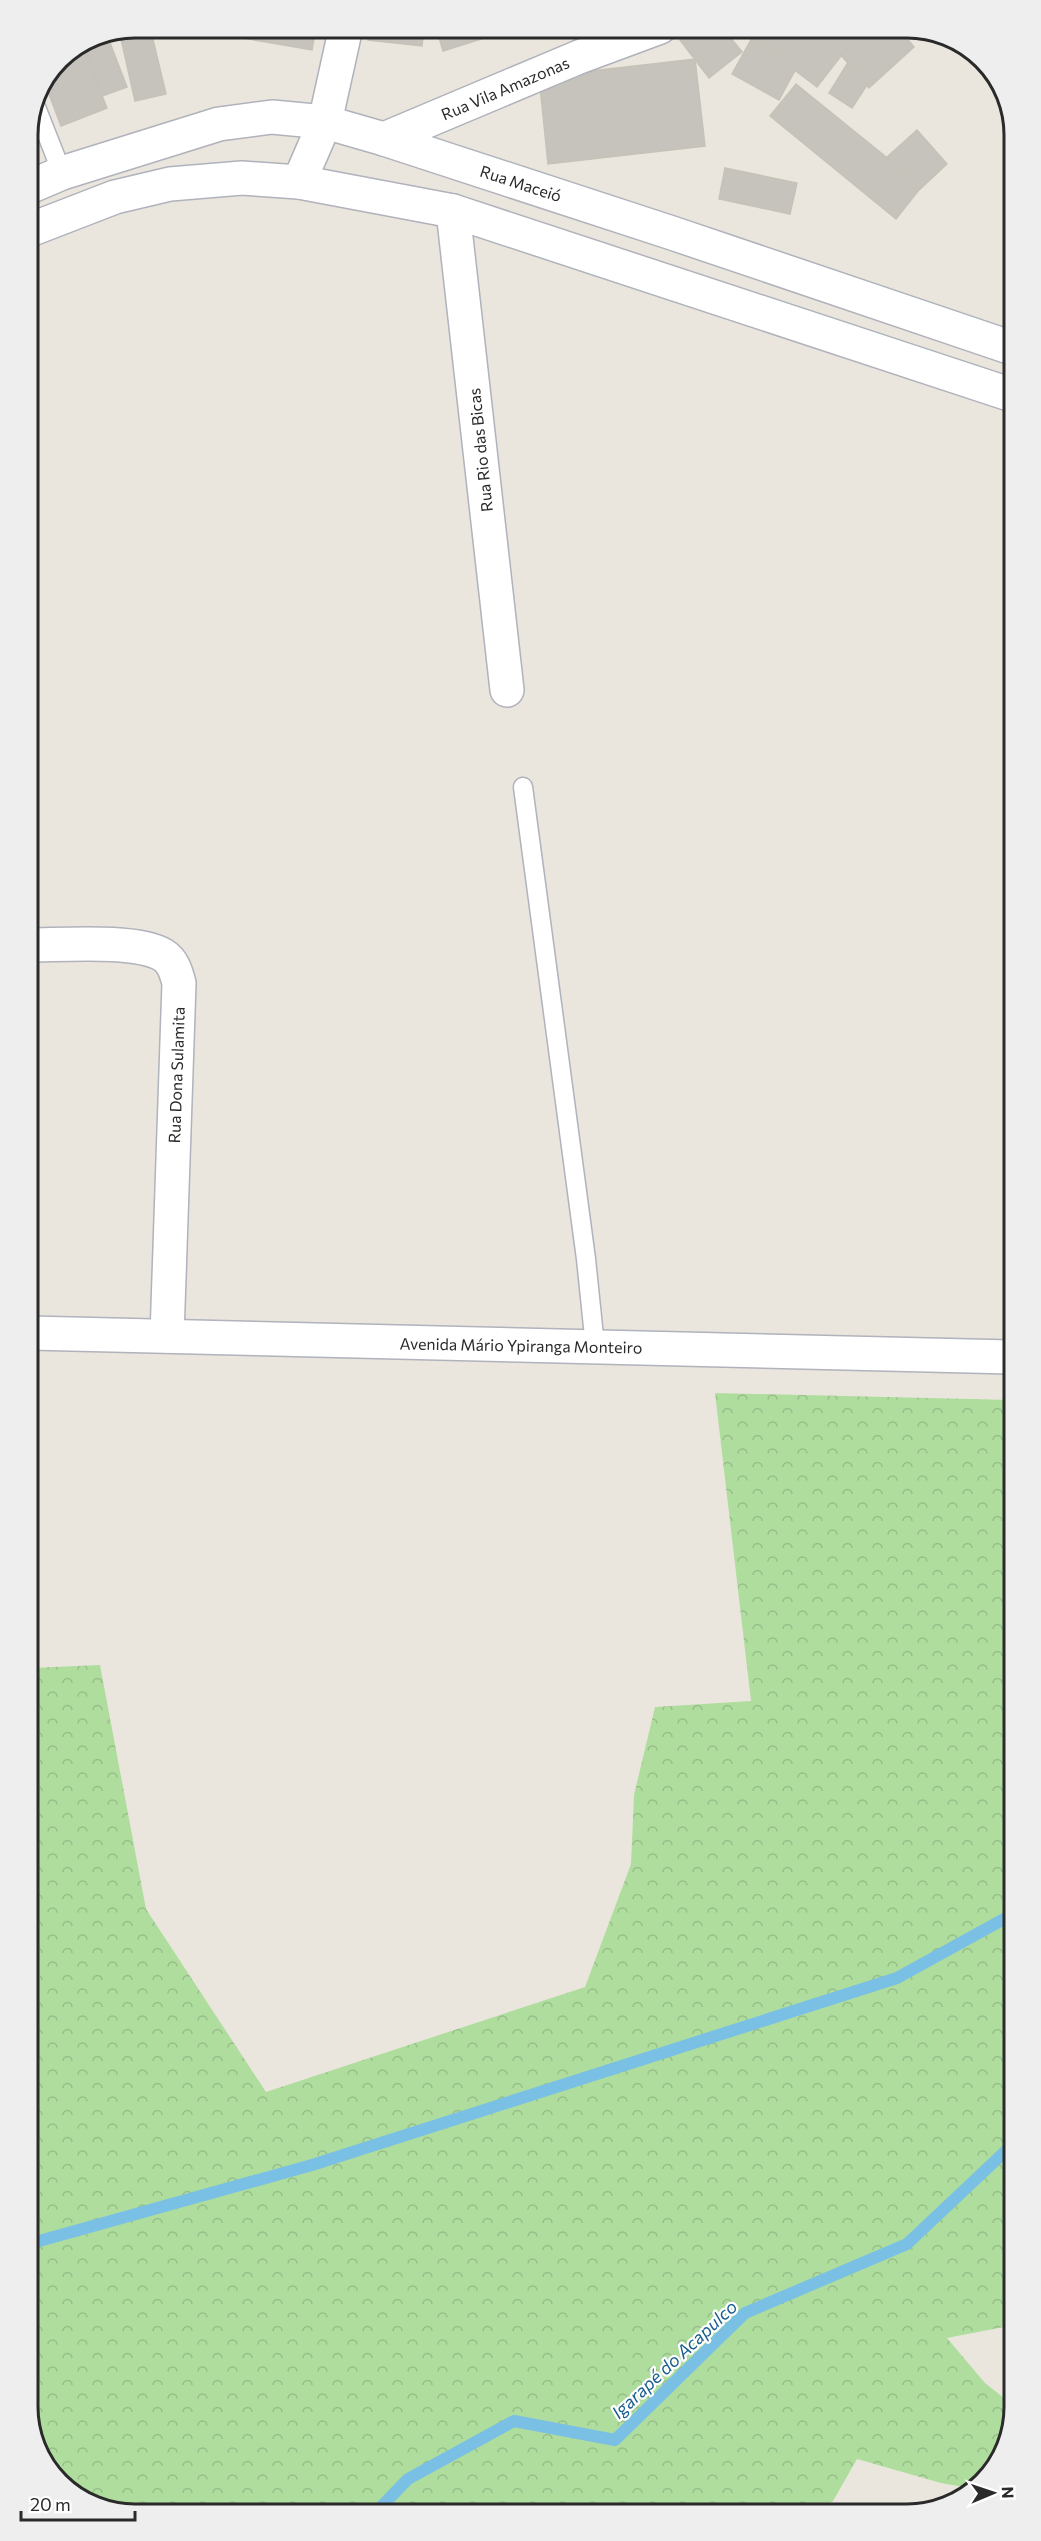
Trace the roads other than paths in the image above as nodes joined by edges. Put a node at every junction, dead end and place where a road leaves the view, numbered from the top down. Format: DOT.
graph roads {
  1 [pos="344,38"];
  2 [pos="630,38"];
  3 [pos="40,116"];
  4 [pos="325,122"];
  5 [pos="384,139"];
  6 [pos="63,173"];
  7 [pos="299,182"];
  8 [pos="38,183"];
  9 [pos="453,211"];
  10 [pos="38,227"];
  11 [pos="1004,345"];
  12 [pos="1004,392"];
  13 [pos="507,690"];
  14 [pos="523,787"];
  15 [pos="38,945"];
  16 [pos="38,1333"];
  17 [pos="167,1336"];
  18 [pos="595,1346"];
  19 [pos="1004,1357"];
  1 -- 4 [label="main road"];
  2 -- 5 [label="main road, Rua Vila Amazonas"];
  3 -- 6 [label="lane"];
  4 -- 5 [label="main road, Rua Maceió"];
  4 -- 6 [label="main road, Rua Maceió"];
  4 -- 7 [label="main road"];
  5 -- 11 [label="main road, Rua Maceió"];
  6 -- 8 [label="main road, Rua Maceió"];
  7 -- 9 [label="main road"];
  7 -- 10 [label="main road"];
  9 -- 12 [label="main road"];
  9 -- 13 [label="main road, Rua Rio das Bicas"];
  14 -- 18 [label="lane"];
  15 -- 17 [label="main road, Rua Dona Sulamita"];
  16 -- 17 [label="main road, Avenida Mário Ypiranga Monteiro"];
  17 -- 18 [label="main road, Avenida Mário Ypiranga Monteiro"];
  18 -- 19 [label="main road, Avenida Mário Ypiranga Monteiro"];
}
